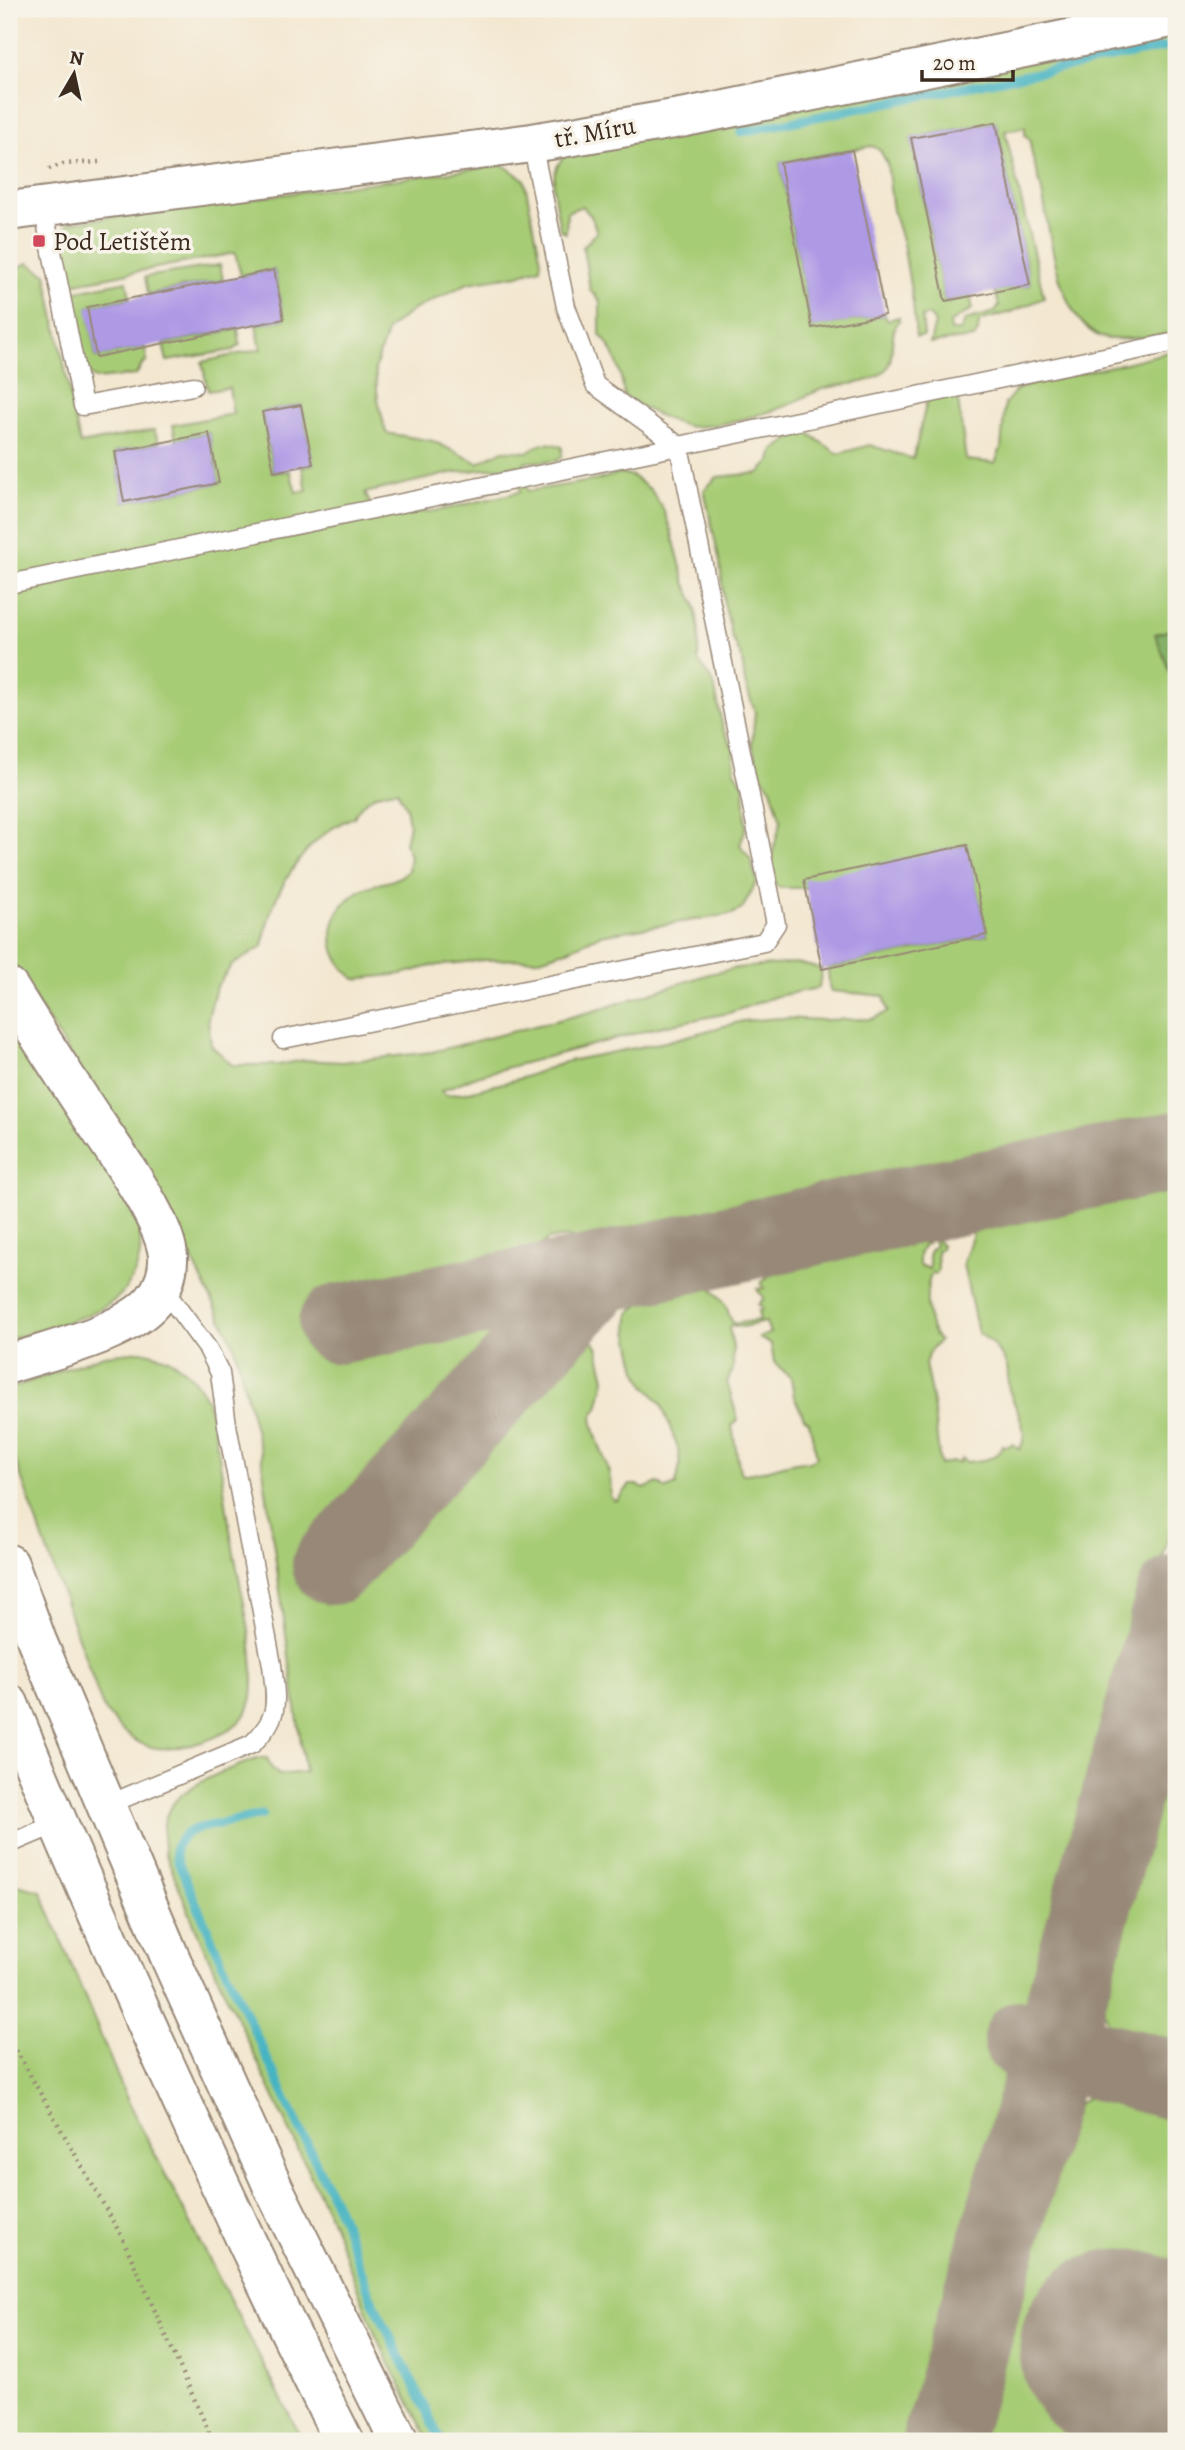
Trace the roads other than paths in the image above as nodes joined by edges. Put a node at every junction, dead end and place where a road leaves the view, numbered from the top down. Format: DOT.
graph roads {
  1 [pos="1176,17"];
  2 [pos="532,143"];
  3 [pos="26,209"];
  4 [pos="1176,342"];
  5 [pos="193,386"];
  6 [pos="679,446"];
  7 [pos="9,584"];
  8 [pos="9,988"];
  9 [pos="283,1039"];
  10 [pos="162,1287"];
  11 [pos="9,1364"];
  12 [pos="9,1564"];
  13 [pos="9,1704"];
  14 [pos="105,1806"];
  15 [pos="56,1824"];
  16 [pos="9,1844"];
  17 [pos="344,2441"];
  18 [pos="399,2441"];
  1 -- 2 [label="main road, tř. Míru"];
  2 -- 3 [label="main road, tř. Míru"];
  2 -- 6 [label="lane"];
  3 -- 5 [label="lane"];
  4 -- 6 [label="lane"];
  6 -- 7 [label="lane"];
  6 -- 9 [label="lane"];
  8 -- 10 [label="main road"];
  10 -- 11 [label="main road"];
  10 -- 14 [label="lane"];
  12 -- 14 [label="main road"];
  13 -- 15 [label="main road"];
  14 -- 18 [label="main road"];
  15 -- 16 [label="lane"];
  15 -- 17 [label="main road"];
}
